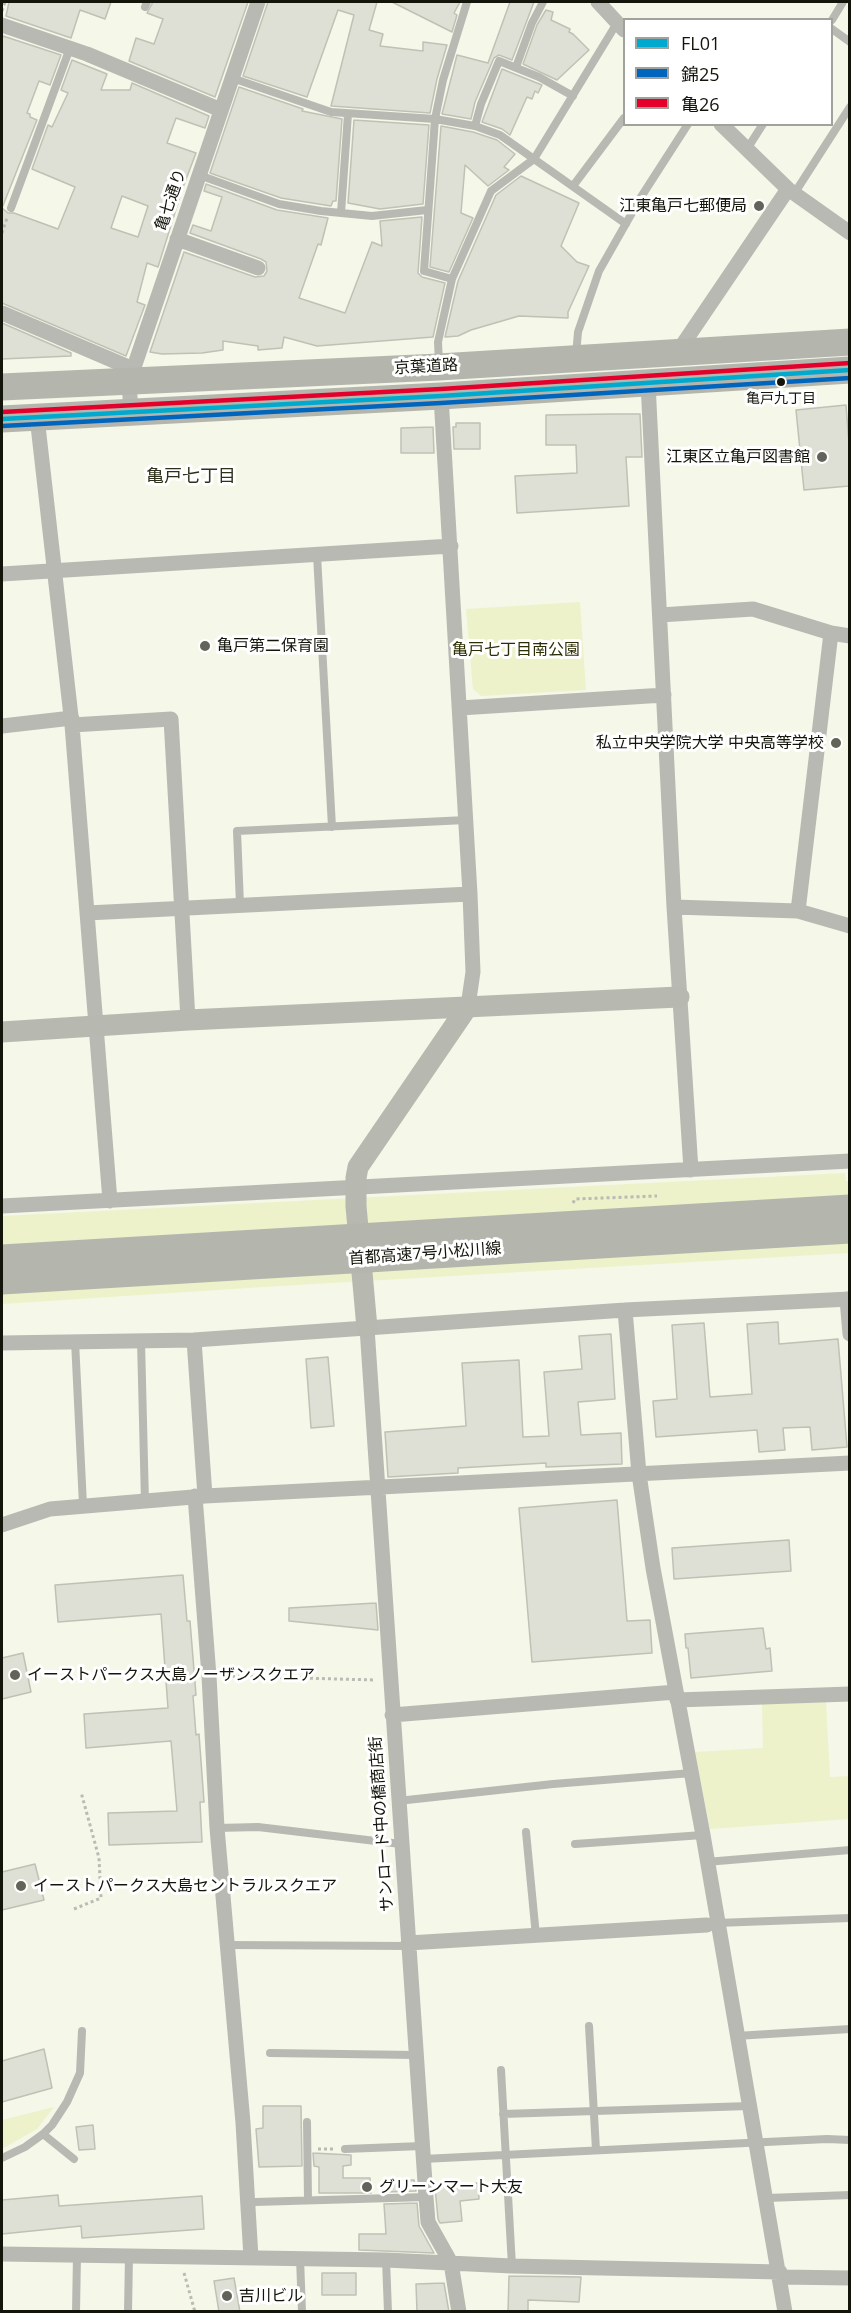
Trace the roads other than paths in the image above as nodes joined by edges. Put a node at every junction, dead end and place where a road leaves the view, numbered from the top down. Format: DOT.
graph roads {
  1 [pos="255,2"];
  2 [pos="467,2"];
  3 [pos="543,2"];
  4 [pos="843,2"];
  5 [pos="605,4"];
  6 [pos="832,18"];
  7 [pos="2,25"];
  8 [pos="621,27"];
  9 [pos="833,30"];
  10 [pos="849,42"];
  11 [pos="70,48"];
  12 [pos="516,67"];
  13 [pos="232,78"];
  14 [pos="573,96"];
  15 [pos="849,107"];
  16 [pos="221,110"];
  17 [pos="348,114"];
  18 [pos="435,119"];
  19 [pos="623,119"];
  20 [pos="475,126"];
  21 [pos="687,126"];
  22 [pos="723,126"];
  23 [pos="762,126"];
  24 [pos="747,149"];
  25 [pos="534,159"];
  26 [pos="199,175"];
  27 [pos="573,186"];
  28 [pos="791,191"];
  29 [pos="11,208"];
  30 [pos="427,210"];
  31 [pos="341,213"];
  32 [pos="626,224"];
  33 [pos="849,233"];
  34 [pos="177,239"];
  35 [pos="258,268"];
  36 [pos="452,279"];
  37 [pos="2,313"];
  38 [pos="849,342"];
  39 [pos="677,353"];
  40 [pos="575,358"];
  41 [pos="439,367"];
  42 [pos="849,370"];
  43 [pos="131,376"];
  44 [pos="648,383"];
  45 [pos="2,387"];
  46 [pos="441,396"];
  47 [pos="131,412"];
  48 [pos="38,417"];
  49 [pos="2,419"];
  50 [pos="451,546"];
  51 [pos="317,555"];
  52 [pos="55,570"];
  53 [pos="2,574"];
  54 [pos="660,615"];
  55 [pos="831,633"];
  56 [pos="849,636"];
  57 [pos="664,695"];
  58 [pos="460,708"];
  59 [pos="72,721"];
  60 [pos="2,726"];
  61 [pos="466,820"];
  62 [pos="332,827"];
  63 [pos="471,894"];
  64 [pos="240,905"];
  65 [pos="674,907"];
  66 [pos="183,908"];
  67 [pos="798,910"];
  68 [pos="87,913"];
  69 [pos="849,926"];
  70 [pos="679,997"];
  71 [pos="468,1006"];
  72 [pos="188,1020"];
  73 [pos="97,1026"];
  74 [pos="2,1032"];
  75 [pos="849,1161"];
  76 [pos="691,1170"];
  77 [pos="355,1188"];
  78 [pos="110,1202"];
  79 [pos="2,1206"];
  80 [pos="849,1208"];
  81 [pos="849,1230"];
  82 [pos="2,1258"];
  83 [pos="2,1281"];
  84 [pos="848,1299"];
  85 [pos="625,1310"];
  86 [pos="367,1328"];
  87 [pos="849,1334"];
  88 [pos="194,1340"];
  89 [pos="75,1341"];
  90 [pos="141,1341"];
  91 [pos="2,1343"];
  92 [pos="849,1463"];
  93 [pos="639,1474"];
  94 [pos="378,1486"];
  95 [pos="200,1496"];
  96 [pos="145,1502"];
  97 [pos="83,1505"];
  98 [pos="2,1524"];
  99 [pos="849,1694"];
  100 [pos="676,1696"];
  101 [pos="392,1715"];
  102 [pos="692,1773"];
  103 [pos="398,1801"];
  104 [pos="218,1828"];
  105 [pos="526,1833"];
  106 [pos="703,1835"];
  107 [pos="401,1844"];
  108 [pos="575,1844"];
  109 [pos="849,1850"];
  110 [pos="706,1862"];
  111 [pos="849,1918"];
  112 [pos="712,1924"];
  113 [pos="536,1936"];
  114 [pos="408,1944"];
  115 [pos="228,1945"];
  116 [pos="589,2026"];
  117 [pos="849,2030"];
  118 [pos="82,2031"];
  119 [pos="736,2036"];
  120 [pos="270,2053"];
  121 [pos="416,2055"];
  122 [pos="501,2070"];
  123 [pos="749,2106"];
  124 [pos="594,2111"];
  125 [pos="503,2114"];
  126 [pos="307,2122"];
  127 [pos="43,2134"];
  128 [pos="849,2140"];
  129 [pos="756,2144"];
  130 [pos="345,2149"];
  131 [pos="596,2150"];
  132 [pos="422,2152"];
  133 [pos="506,2156"];
  134 [pos="2,2158"];
  135 [pos="74,2159"];
  136 [pos="849,2195"];
  137 [pos="426,2197"];
  138 [pos="767,2198"];
  139 [pos="308,2200"];
  140 [pos="255,2202"];
  141 [pos="2,2254"];
  142 [pos="77,2255"];
  143 [pos="129,2256"];
  144 [pos="251,2258"];
  145 [pos="300,2258"];
  146 [pos="386,2260"];
  147 [pos="450,2263"];
  148 [pos="512,2266"];
  149 [pos="780,2274"];
  150 [pos="849,2278"];
  151 [pos="76,2312"];
  152 [pos="128,2312"];
  153 [pos="302,2312"];
  154 [pos="388,2312"];
  155 [pos="459,2312"];
  156 [pos="785,2312"];
  1 -- 13 [label="street, 亀七通り"];
  2 -- 18 [label="lane"];
  3 -- 12 [label="lane"];
  4 -- 6 [label="lane"];
  5 -- 8 [label="street"];
  7 -- 11 [label="street"];
  8 -- 14 [label="lane"];
  9 -- 10 [label="lane"];
  11 -- 16 [label="street"];
  11 -- 29 [label="lane"];
  12 -- 14 [label="lane"];
  12 -- 20 [label="lane"];
  13 -- 16 [label="street, 亀七通り"];
  13 -- 17 [label="lane"];
  14 -- 25 [label="lane"];
  15 -- 28 [label="lane"];
  16 -- 26 [label="street, 亀七通り"];
  17 -- 18 [label="lane"];
  17 -- 31 [label="lane"];
  18 -- 20 [label="lane"];
  18 -- 30 [label="lane"];
  19 -- 27 [label="lane"];
  20 -- 25 [label="lane"];
  21 -- 32 [label="lane"];
  22 -- 24 [label="street"];
  23 -- 24 [label="lane"];
  24 -- 28 [label="street"];
  25 -- 27 [label="lane"];
  25 -- 36 [label="lane"];
  26 -- 31 [label="lane"];
  26 -- 34 [label="street, 亀七通り"];
  27 -- 32 [label="lane"];
  28 -- 33 [label="street"];
  28 -- 39 [label="street"];
  30 -- 31 [label="lane"];
  30 -- 36 [label="lane"];
  32 -- 40 [label="lane"];
  34 -- 35 [label="street"];
  34 -- 43 [label="street, 亀七通り"];
  36 -- 41 [label="lane"];
  37 -- 43 [label="street"];
  38 -- 39 [label="highway, 京葉道路"];
  39 -- 40 [label="highway, 京葉道路"];
  40 -- 41 [label="highway, 京葉道路"];
  41 -- 43 [label="highway, 京葉道路"];
  42 -- 44 [label="highway, 京葉道路"];
  43 -- 45 [label="highway, 京葉道路"];
  43 -- 47 [label="street, 亀七通り"];
  44 -- 46 [label="highway, 京葉道路"];
  44 -- 54 [label="street"];
  46 -- 47 [label="highway, 京葉道路"];
  46 -- 50 [label="street"];
  47 -- 48 [label="highway, 京葉道路"];
  48 -- 49 [label="highway, 京葉道路"];
  48 -- 52 [label="street"];
  50 -- 51 [label="street"];
  50 -- 58 [label="street"];
  51 -- 52 [label="street"];
  51 -- 62 [label="lane"];
  52 -- 53 [label="street"];
  52 -- 59 [label="street"];
  54 -- 55 [label="street"];
  54 -- 57 [label="street"];
  55 -- 56 [label="street"];
  55 -- 67 [label="street"];
  57 -- 58 [label="street"];
  57 -- 65 [label="street"];
  58 -- 61 [label="street"];
  59 -- 60 [label="street"];
  59 -- 66 [label="street"];
  59 -- 68 [label="street"];
  61 -- 62 [label="lane"];
  61 -- 63 [label="street"];
  62 -- 64 [label="lane"];
  63 -- 64 [label="street"];
  63 -- 71 [label="street"];
  64 -- 66 [label="street"];
  65 -- 67 [label="street"];
  65 -- 70 [label="street"];
  66 -- 68 [label="street"];
  66 -- 72 [label="street"];
  67 -- 69 [label="street"];
  68 -- 73 [label="street"];
  70 -- 71 [label="street"];
  70 -- 76 [label="street"];
  71 -- 72 [label="street"];
  71 -- 77 [label="street"];
  72 -- 73 [label="street"];
  73 -- 74 [label="street"];
  73 -- 78 [label="street"];
  75 -- 76 [label="street"];
  76 -- 77 [label="street"];
  77 -- 78 [label="street"];
  77 -- 86 [label="street"];
  78 -- 79 [label="street"];
  80 -- 82 [label="highway, 首都高速7号小松川線, bridge"];
  81 -- 83 [label="highway, 首都高速7号小松川線, bridge"];
  84 -- 85 [label="street"];
  84 -- 87 [label="street"];
  85 -- 86 [label="street"];
  85 -- 93 [label="street"];
  86 -- 88 [label="street"];
  86 -- 94 [label="street, サンロード中の橋商店街"];
  88 -- 90 [label="street"];
  88 -- 95 [label="street"];
  89 -- 90 [label="street"];
  89 -- 91 [label="street"];
  89 -- 97 [label="lane"];
  90 -- 96 [label="lane"];
  92 -- 93 [label="street"];
  93 -- 94 [label="street"];
  93 -- 100 [label="street"];
  94 -- 95 [label="street"];
  94 -- 101 [label="street, サンロード中の橋商店街"];
  95 -- 96 [label="street"];
  95 -- 104 [label="street"];
  96 -- 97 [label="street"];
  97 -- 98 [label="street"];
  99 -- 100 [label="street"];
  100 -- 101 [label="street"];
  100 -- 102 [label="street"];
  101 -- 103 [label="street, サンロード中の橋商店街"];
  102 -- 103 [label="lane"];
  102 -- 106 [label="street"];
  103 -- 107 [label="street, サンロード中の橋商店街"];
  104 -- 107 [label="lane"];
  104 -- 115 [label="street"];
  105 -- 113 [label="lane"];
  106 -- 108 [label="lane"];
  106 -- 110 [label="street"];
  107 -- 114 [label="street, サンロード中の橋商店街"];
  109 -- 110 [label="lane"];
  110 -- 112 [label="street"];
  111 -- 112 [label="lane"];
  112 -- 113 [label="street"];
  112 -- 119 [label="street"];
  113 -- 114 [label="street"];
  114 -- 115 [label="lane"];
  114 -- 121 [label="street, サンロード中の橋商店街"];
  115 -- 144 [label="street"];
  116 -- 124 [label="lane"];
  117 -- 119 [label="lane"];
  118 -- 127 [label="lane"];
  119 -- 123 [label="street"];
  120 -- 121 [label="lane"];
  121 -- 132 [label="street, サンロード中の橋商店街"];
  122 -- 125 [label="lane"];
  123 -- 124 [label="lane"];
  123 -- 129 [label="street"];
  124 -- 125 [label="lane"];
  124 -- 131 [label="lane"];
  125 -- 133 [label="lane"];
  126 -- 139 [label="lane"];
  127 -- 134 [label="lane"];
  127 -- 135 [label="lane"];
  128 -- 129 [label="lane"];
  129 -- 131 [label="lane"];
  129 -- 138 [label="street"];
  130 -- 132 [label="lane"];
  131 -- 133 [label="lane"];
  132 -- 133 [label="lane"];
  132 -- 137 [label="street, サンロード中の橋商店街"];
  133 -- 148 [label="lane"];
  136 -- 138 [label="lane"];
  137 -- 139 [label="lane"];
  137 -- 147 [label="street, サンロード中の橋商店街"];
  138 -- 149 [label="street"];
  139 -- 140 [label="lane"];
  141 -- 142 [label="street"];
  142 -- 143 [label="street"];
  142 -- 151 [label="lane"];
  143 -- 144 [label="street"];
  143 -- 152 [label="lane"];
  144 -- 145 [label="street"];
  145 -- 146 [label="street"];
  145 -- 153 [label="lane"];
  146 -- 147 [label="street"];
  146 -- 154 [label="lane"];
  147 -- 148 [label="street"];
  147 -- 155 [label="street, サンロード中の橋商店街"];
  148 -- 149 [label="street"];
  149 -- 150 [label="street"];
  149 -- 156 [label="street"];
}
